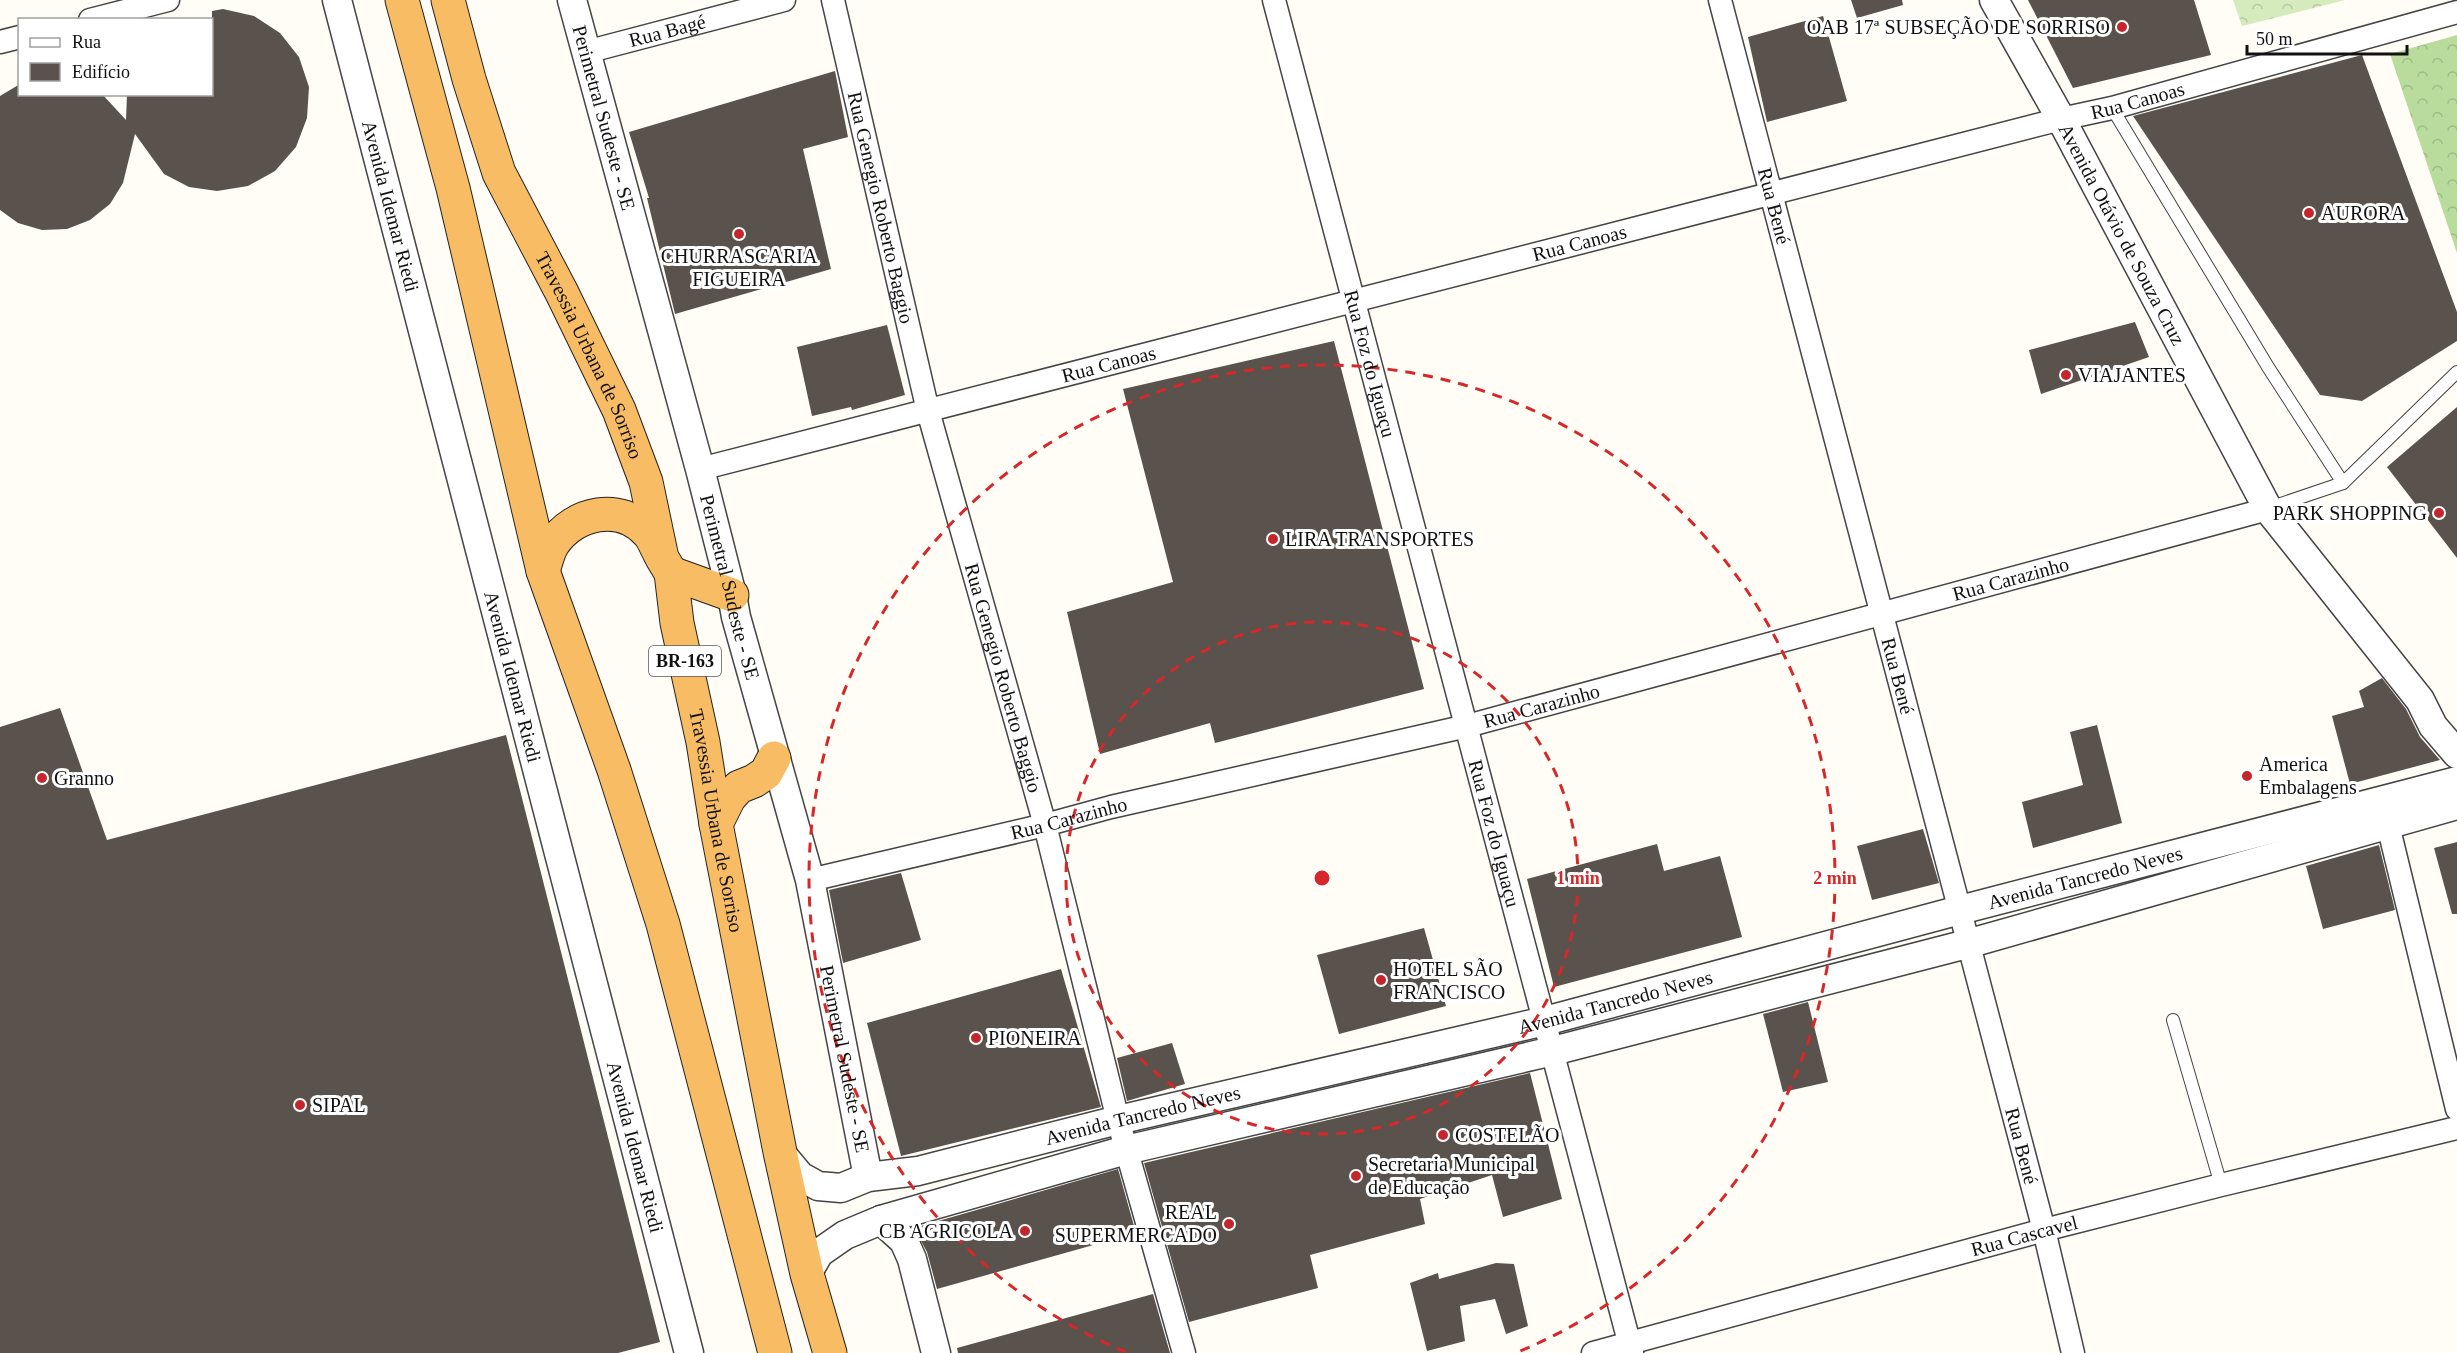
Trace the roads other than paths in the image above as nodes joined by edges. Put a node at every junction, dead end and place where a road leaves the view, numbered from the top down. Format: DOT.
graph roads {
  1 [pos="168,0"];
  2 [pos="337,0"];
  3 [pos="402,0"];
  4 [pos="447,0"];
  5 [pos="572,0"];
  6 [pos="784,0"];
  7 [pos="833,0"];
  8 [pos="1274,0"];
  9 [pos="1720,0"];
  10 [pos="1994,0"];
  11 [pos="2457,12"];
  12 [pos="98,18"];
  13 [pos="18,38"];
  14 [pos="0,42"];
  15 [pos="585,52"];
  16 [pos="2112,108"];
  17 [pos="2061,118"];
  18 [pos="1771,193"];
  19 [pos="1354,299"];
  20 [pos="2457,372"];
  21 [pos="928,411"];
  22 [pos="700,469"];
  23 [pos="2343,483"];
  24 [pos="2268,509"];
  25 [pos="667,565"];
  26 [pos="543,570"];
  27 [pos="732,595"];
  28 [pos="1881,613"];
  29 [pos="2420,700"];
  30 [pos="2457,723"];
  31 [pos="1467,726"];
  32 [pos="2457,754"];
  33 [pos="774,758"];
  34 [pos="2457,781"];
  35 [pos="2457,805"];
  36 [pos="716,824"];
  37 [pos="1045,825"];
  38 [pos="2388,825"];
  39 [pos="810,880"];
  40 [pos="1960,910"];
  41 [pos="1967,944"];
  42 [pos="2173,1020"];
  43 [pos="1545,1022"];
  44 [pos="1553,1051"];
  45 [pos="2457,1109"];
  46 [pos="1118,1120"];
  47 [pos="2457,1128"];
  48 [pos="1126,1150"];
  49 [pos="780,1152"];
  50 [pos="867,1177"];
  51 [pos="2221,1185"];
  52 [pos="881,1220"];
  53 [pos="2044,1230"];
  54 [pos="807,1274"];
  55 [pos="1631,1349"];
  56 [pos="688,1353"];
  57 [pos="775,1353"];
  58 [pos="830,1353"];
  59 [pos="936,1353"];
  60 [pos="1184,1353"];
  61 [pos="1593,1353"];
  62 [pos="2073,1353"];
  1 -- 12 [label="street"];
  2 -- 56 [label="street, Avenida Idemar Riedi"];
  3 -- 26 [label="highway"];
  4 -- 25 [label="highway, Travessia Urbana de Sorriso / BR-163"];
  5 -- 15 [label="street, Perimetral Sudeste - SE"];
  6 -- 15 [label="street, Rua Bagé"];
  7 -- 21 [label="street, Rua Genegio Roberto Baggio"];
  8 -- 19 [label="street, Rua Foz do Iguaçu"];
  9 -- 18 [label="street, Rua Bené"];
  10 -- 17 [label="street, Avenida Otávio de Souza Cruz"];
  11 -- 16 [label="street, Rua Canoas"];
  13 -- 14 [label="street"];
  15 -- 22 [label="street, Perimetral Sudeste - SE"];
  16 -- 17 [label="street, Rua Canoas"];
  16 -- 23 [label="lane"];
  17 -- 18 [label="street, Rua Canoas"];
  17 -- 24 [label="street, Avenida Otávio de Souza Cruz"];
  18 -- 19 [label="street, Rua Canoas"];
  18 -- 28 [label="street, Rua Bené"];
  19 -- 21 [label="street, Rua Canoas"];
  19 -- 31 [label="street, Rua Foz do Iguaçu"];
  20 -- 23 [label="lane"];
  21 -- 22 [label="street, Rua Canoas"];
  21 -- 37 [label="street, Rua Genegio Roberto Baggio"];
  22 -- 27 [label="street, Perimetral Sudeste - SE"];
  23 -- 24 [label="lane"];
  24 -- 28 [label="street, Rua Carazinho"];
  24 -- 29 [label="street, Avenida Otávio de Souza Cruz"];
  25 -- 26 [label="highway"];
  25 -- 27 [label="highway"];
  25 -- 36 [label="highway, Travessia Urbana de Sorriso / BR-163"];
  26 -- 57 [label="highway"];
  27 -- 33 [label="street, Perimetral Sudeste - SE"];
  28 -- 31 [label="street, Rua Carazinho"];
  28 -- 40 [label="street, Rua Bené"];
  29 -- 30 [label="street, Avenida Otávio de Souza Cruz"];
  29 -- 32 [label="street, Avenida Otávio de Souza Cruz"];
  31 -- 37 [label="street, Rua Carazinho"];
  31 -- 43 [label="street, Rua Foz do Iguaçu"];
  33 -- 36 [label="highway"];
  33 -- 39 [label="street, Perimetral Sudeste - SE"];
  34 -- 40 [label="street, Avenida Tancredo Neves"];
  35 -- 38 [label="street, Avenida Tancredo Neves"];
  36 -- 49 [label="highway, Travessia Urbana de Sorriso / BR-163"];
  37 -- 39 [label="street, Rua Carazinho"];
  37 -- 46 [label="street, Rua Genegio Roberto Baggio"];
  38 -- 41 [label="street, Avenida Tancredo Neves"];
  38 -- 45 [label="street"];
  39 -- 50 [label="street, Perimetral Sudeste - SE"];
  40 -- 41 [label="street, Rua Bené"];
  40 -- 43 [label="street, Avenida Tancredo Neves"];
  41 -- 44 [label="street, Avenida Tancredo Neves"];
  41 -- 53 [label="street, Rua Bené"];
  42 -- 51 [label="lane"];
  43 -- 44 [label="street, Rua Foz do Iguaçu"];
  43 -- 46 [label="street, Avenida Tancredo Neves"];
  44 -- 48 [label="street, Avenida Tancredo Neves"];
  44 -- 55 [label="street, Rua Foz do Iguaçu"];
  46 -- 48 [label="street, Rua Genegio Roberto Baggio"];
  46 -- 50 [label="street, Avenida Tancredo Neves"];
  47 -- 51 [label="street, Rua Cascavel"];
  48 -- 52 [label="street, Avenida Tancredo Neves"];
  48 -- 60 [label="street, Rua Genegio Roberto Baggio"];
  49 -- 50 [label="street, Avenida Tancredo Neves"];
  49 -- 54 [label="highway, Travessia Urbana de Sorriso / BR-163"];
  50 -- 52 [label="street"];
  51 -- 53 [label="street, Rua Cascavel"];
  52 -- 54 [label="street, Avenida Tancredo Neves"];
  52 -- 59 [label="street"];
  53 -- 55 [label="street, Rua Cascavel"];
  53 -- 62 [label="street, Rua Bené"];
  54 -- 58 [label="highway, Travessia Urbana de Sorriso / BR-163"];
  55 -- 61 [label="street, Rua Cascavel"];
}
